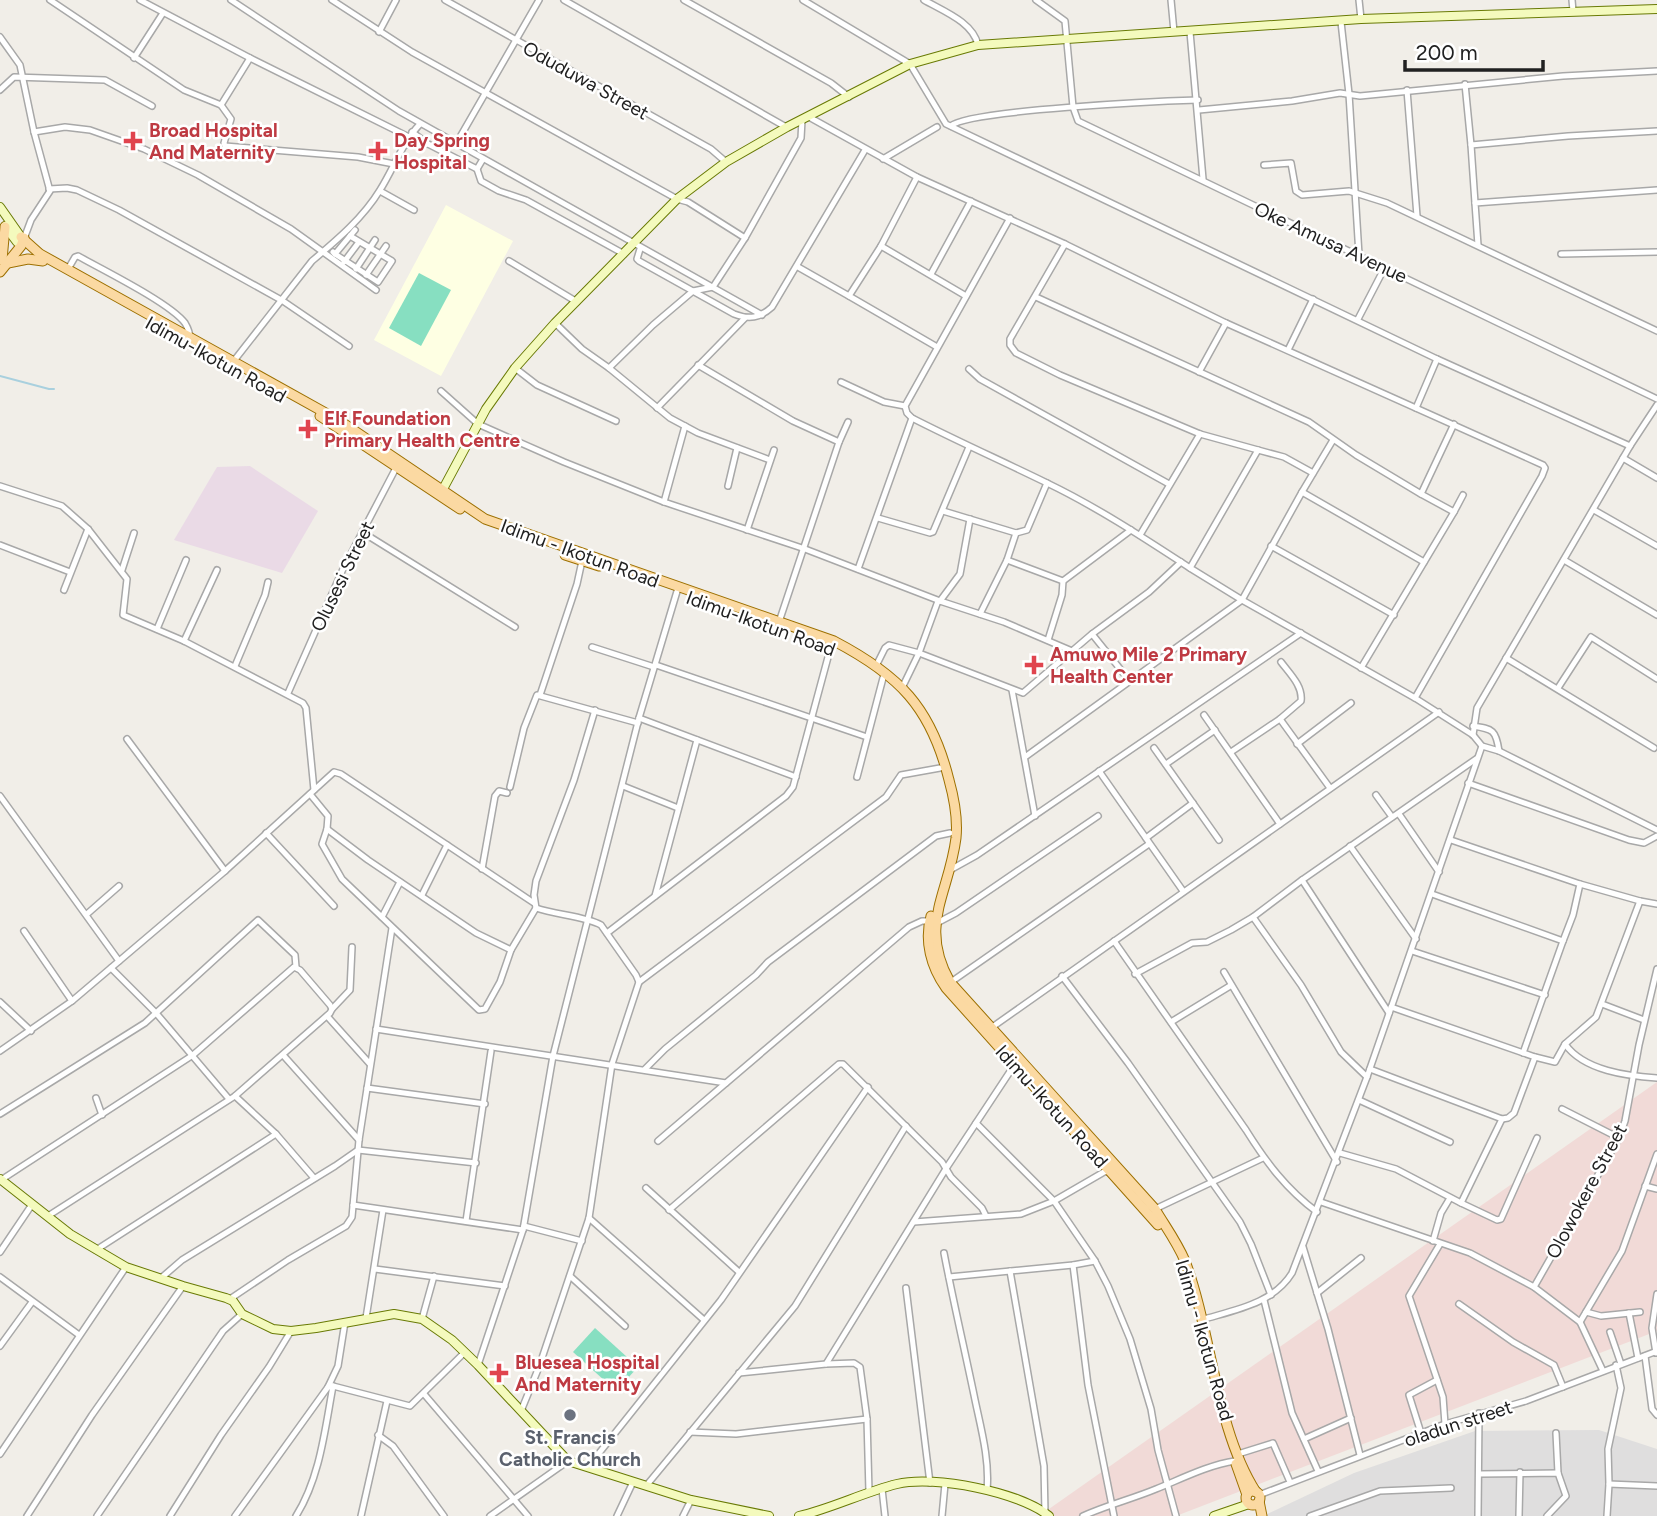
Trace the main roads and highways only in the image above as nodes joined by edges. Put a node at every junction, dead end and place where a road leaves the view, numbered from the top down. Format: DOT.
graph roads {
  1 [pos="5,227"];
  2 [pos="21,240"];
  3 [pos="43,261"];
  4 [pos="3,262"];
  5 [pos="0,272"];
  6 [pos="245,372"];
  7 [pos="399,463"];
  8 [pos="677,590"];
  9 [pos="943,772"];
  10 [pos="932,923"];
  11 [pos="1114,1169"];
  12 [pos="1236,1458"];
  13 [pos="1253,1498"];
  14 [pos="1256,1516"];
  15 [pos="1262,1516"];
  1 -- 4 [label="main road"];
  2 -- 3 [label="main road, Idimu-Ikotun Road"];
  2 -- 4 [label="main road"];
  2 -- 6 [label="main road"];
  3 -- 4 [label="main road"];
  3 -- 6 [label="main road, Idimu-Ikotun Road"];
  4 -- 5 [label="main road"];
  6 -- 7 [label="main road, Idimu-Ikotun Road"];
  7 -- 8 [label="main road, Idimu - Ikotun Road"];
  7 -- 8 [label="main road, Idimu-Ikotun Road"];
  8 -- 9 [label="main road, Idimu-Ikotun Road"];
  8 -- 9 [label="main road, Idimu - Ikotun Road"];
  9 -- 10 [label="main road, Idimu-Ikotun Road"];
  9 -- 10 [label="main road, Idimu - Ikotun Road"];
  10 -- 11 [label="main road, Idimu - Ikotun Road"];
  10 -- 11 [label="main road, Idimu-Ikotun Road"];
  11 -- 12 [label="main road, Idimu-Ikotun Road"];
  11 -- 12 [label="main road, Idimu - Ikotun Road"];
  12 -- 13 [label="main road, Idimu-Ikotun Road"];
  13 -- 14 [label="main road, Idimu-Ikotun Road"];
  13 -- 15 [label="main road, Idimu-Ikotun Road"];
}
